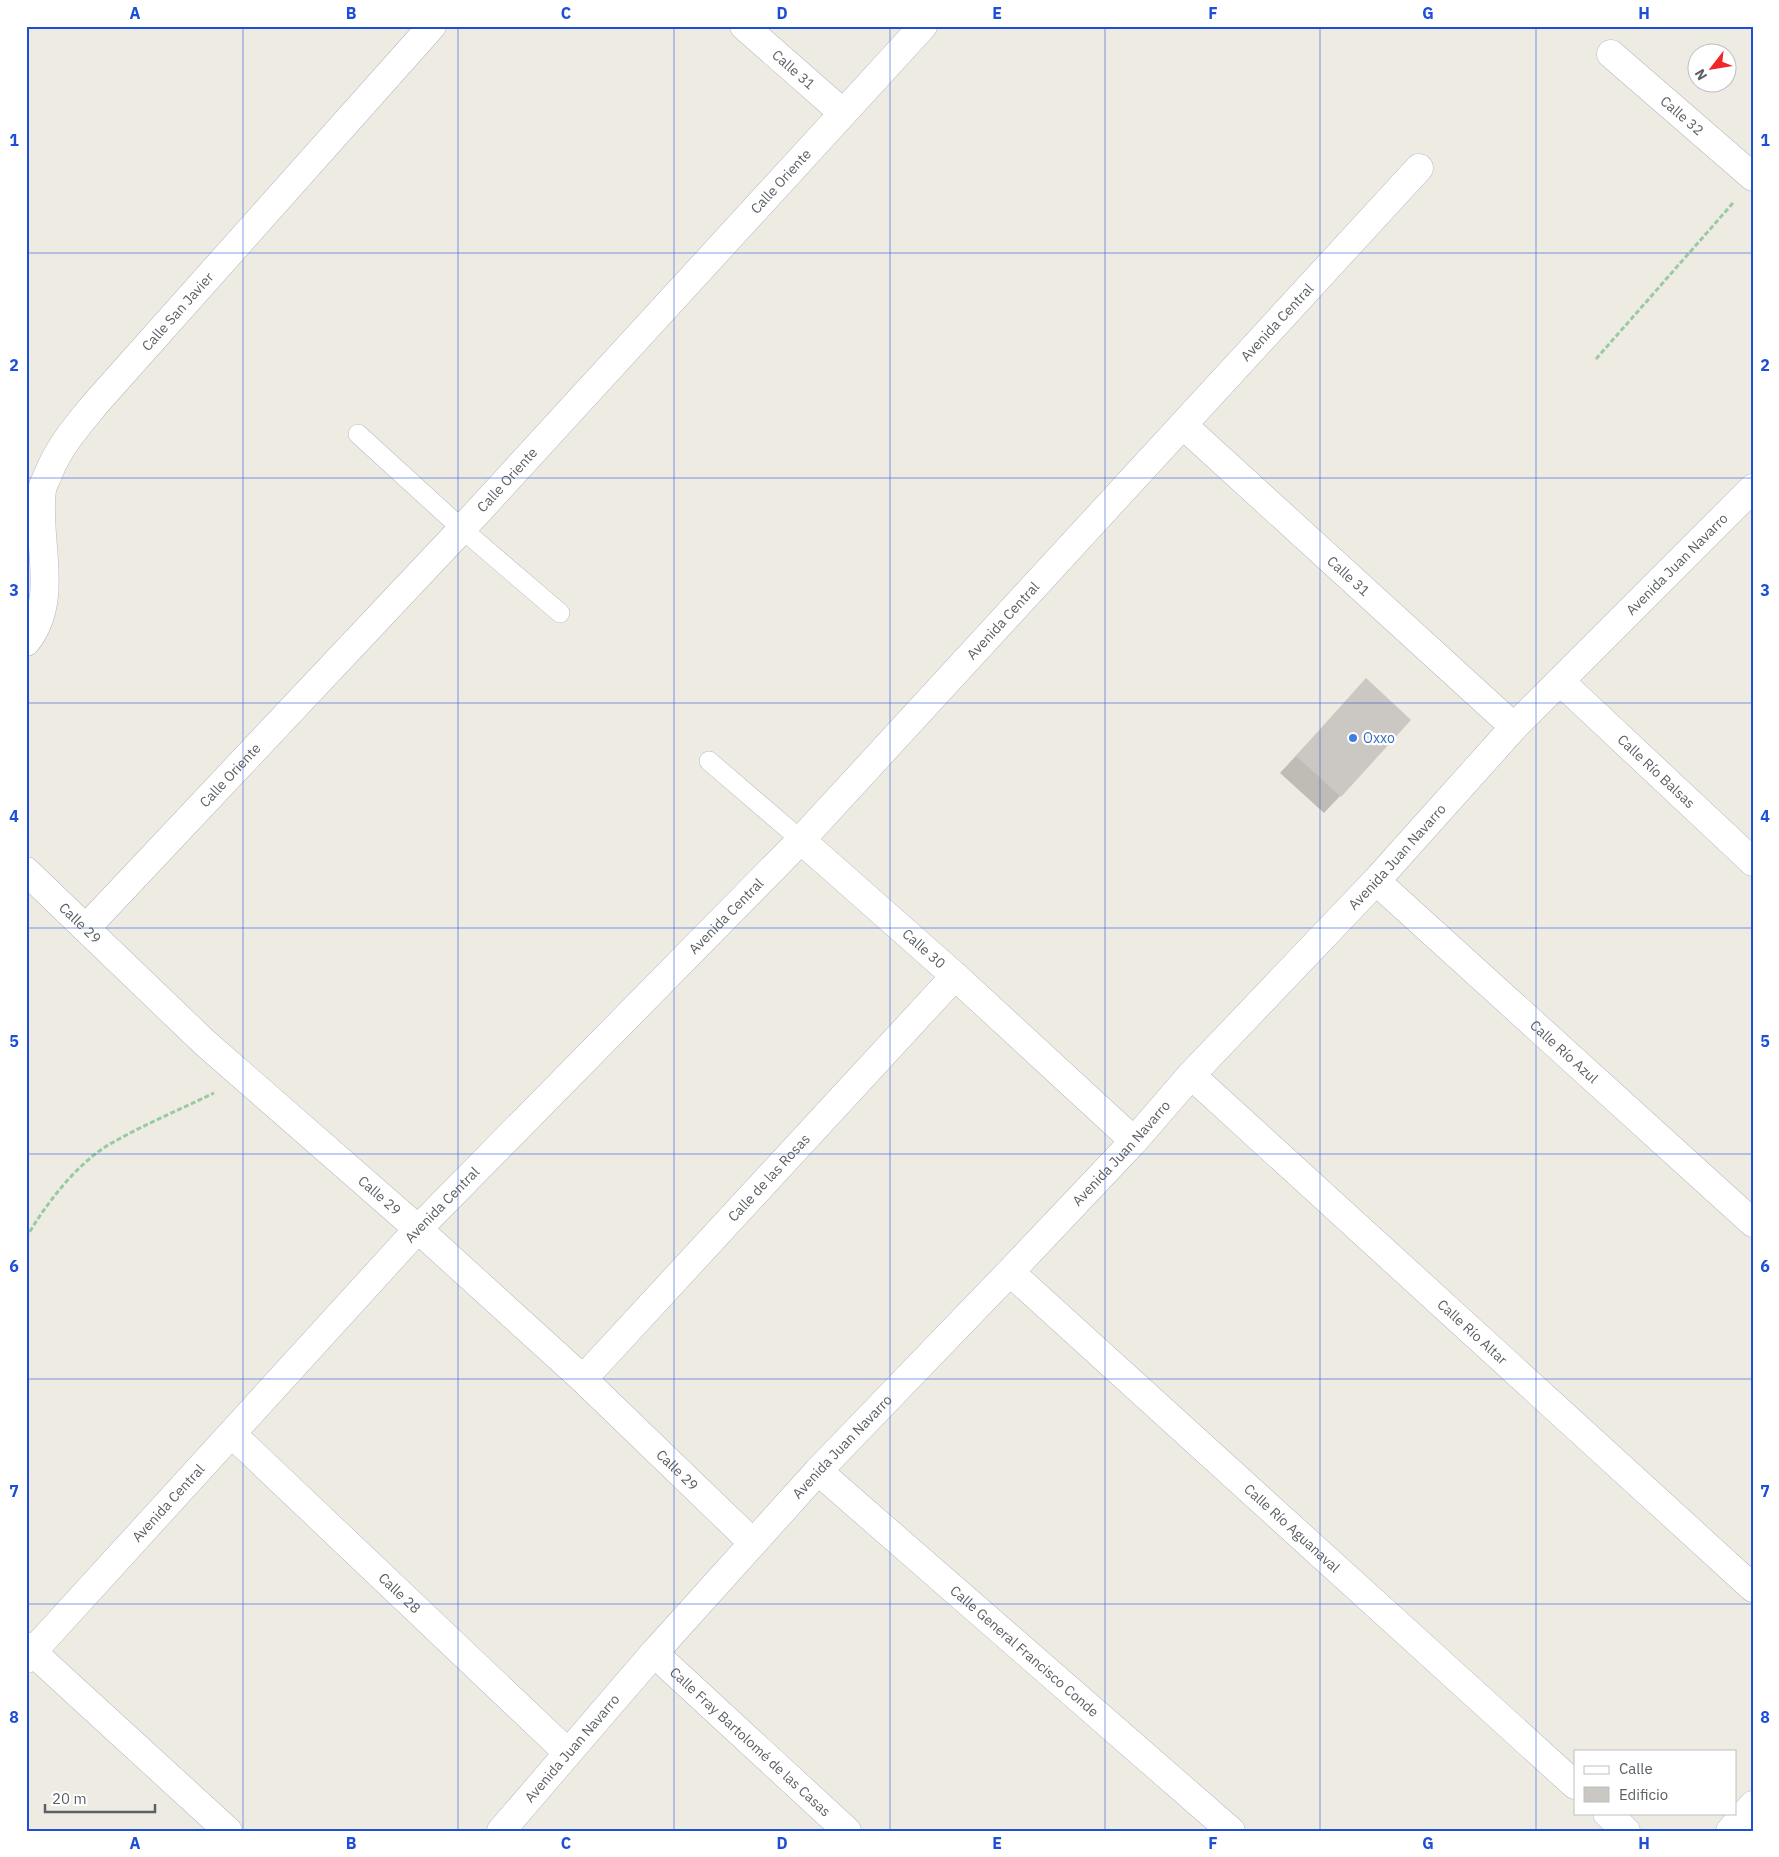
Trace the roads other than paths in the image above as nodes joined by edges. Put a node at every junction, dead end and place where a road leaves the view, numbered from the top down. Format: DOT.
graph roads {
  1 [pos="432,26"];
  2 [pos="744,26"];
  3 [pos="923,26"];
  4 [pos="1611,54"];
  5 [pos="843,113"];
  6 [pos="1419,168"];
  7 [pos="1753,177"];
  8 [pos="1183,425"];
  9 [pos="358,434"];
  10 [pos="1749,501"];
  11 [pos="462,529"];
  12 [pos="560,613"];
  13 [pos="26,642"];
  14 [pos="1560,681"];
  15 [pos="1514,727"];
  16 [pos="709,761"];
  17 [pos="802,840"];
  18 [pos="1753,862"];
  19 [pos="26,871"];
  20 [pos="1376,881"];
  21 [pos="86,928"];
  22 [pos="955,976"];
  23 [pos="1191,1075"];
  24 [pos="1134,1140"];
  25 [pos="1753,1222"];
  26 [pos="418,1229"];
  27 [pos="1010,1272"];
  28 [pos="583,1379"];
  29 [pos="232,1434"];
  30 [pos="818,1471"];
  31 [pos="753,1544"];
  32 [pos="1753,1588"];
  33 [pos="28,1652"];
  34 [pos="654,1653"];
  35 [pos="567,1752"];
  36 [pos="1574,1784"];
  37 [pos="1753,1806"];
  38 [pos="1608,1814"];
  39 [pos="228,1831"];
  40 [pos="501,1831"];
  41 [pos="847,1831"];
  42 [pos="1231,1831"];
  43 [pos="1626,1831"];
  44 [pos="1730,1831"];
  1 -- 13 [label="street, Calle San Javier"];
  2 -- 5 [label="street, Calle 31"];
  3 -- 5 [label="street, Calle Oriente"];
  4 -- 7 [label="street, Calle 32"];
  5 -- 11 [label="street, Calle Oriente"];
  6 -- 8 [label="street, Avenida Central"];
  8 -- 15 [label="street, Calle 31"];
  8 -- 17 [label="street, Avenida Central"];
  9 -- 11 [label="lane"];
  10 -- 14 [label="street, Avenida Juan Navarro"];
  11 -- 12 [label="lane"];
  11 -- 21 [label="street, Calle Oriente"];
  14 -- 15 [label="street, Avenida Juan Navarro"];
  14 -- 18 [label="street, Calle Río Balsas"];
  15 -- 20 [label="street, Avenida Juan Navarro"];
  16 -- 17 [label="lane, Calle 30"];
  17 -- 22 [label="street, Calle 30"];
  17 -- 26 [label="street, Avenida Central"];
  19 -- 21 [label="street, Calle 29"];
  20 -- 23 [label="street, Avenida Juan Navarro"];
  20 -- 25 [label="street, Calle Río Azul"];
  21 -- 26 [label="street, Calle 29"];
  22 -- 24 [label="street, Calle 30"];
  22 -- 28 [label="street, Calle de las Rosas"];
  23 -- 24 [label="street, Avenida Juan Navarro"];
  23 -- 32 [label="street, Calle Río Altar"];
  24 -- 27 [label="street, Avenida Juan Navarro"];
  26 -- 28 [label="street, Calle 29"];
  26 -- 29 [label="street, Avenida Central"];
  27 -- 30 [label="street, Avenida Juan Navarro"];
  27 -- 36 [label="street, Calle Río Aguanaval"];
  28 -- 31 [label="street, Calle 29"];
  29 -- 33 [label="street, Avenida Central"];
  29 -- 35 [label="street, Calle 28"];
  30 -- 31 [label="street, Avenida Juan Navarro"];
  30 -- 42 [label="street, Calle General Francisco Conde"];
  31 -- 34 [label="street, Avenida Juan Navarro"];
  33 -- 39 [label="street"];
  34 -- 35 [label="street, Avenida Juan Navarro"];
  34 -- 41 [label="street, Calle Fray Bartolomé de las Casas"];
  35 -- 40 [label="street, Avenida Juan Navarro"];
  37 -- 44 [label="street"];
  38 -- 43 [label="street"];
}
